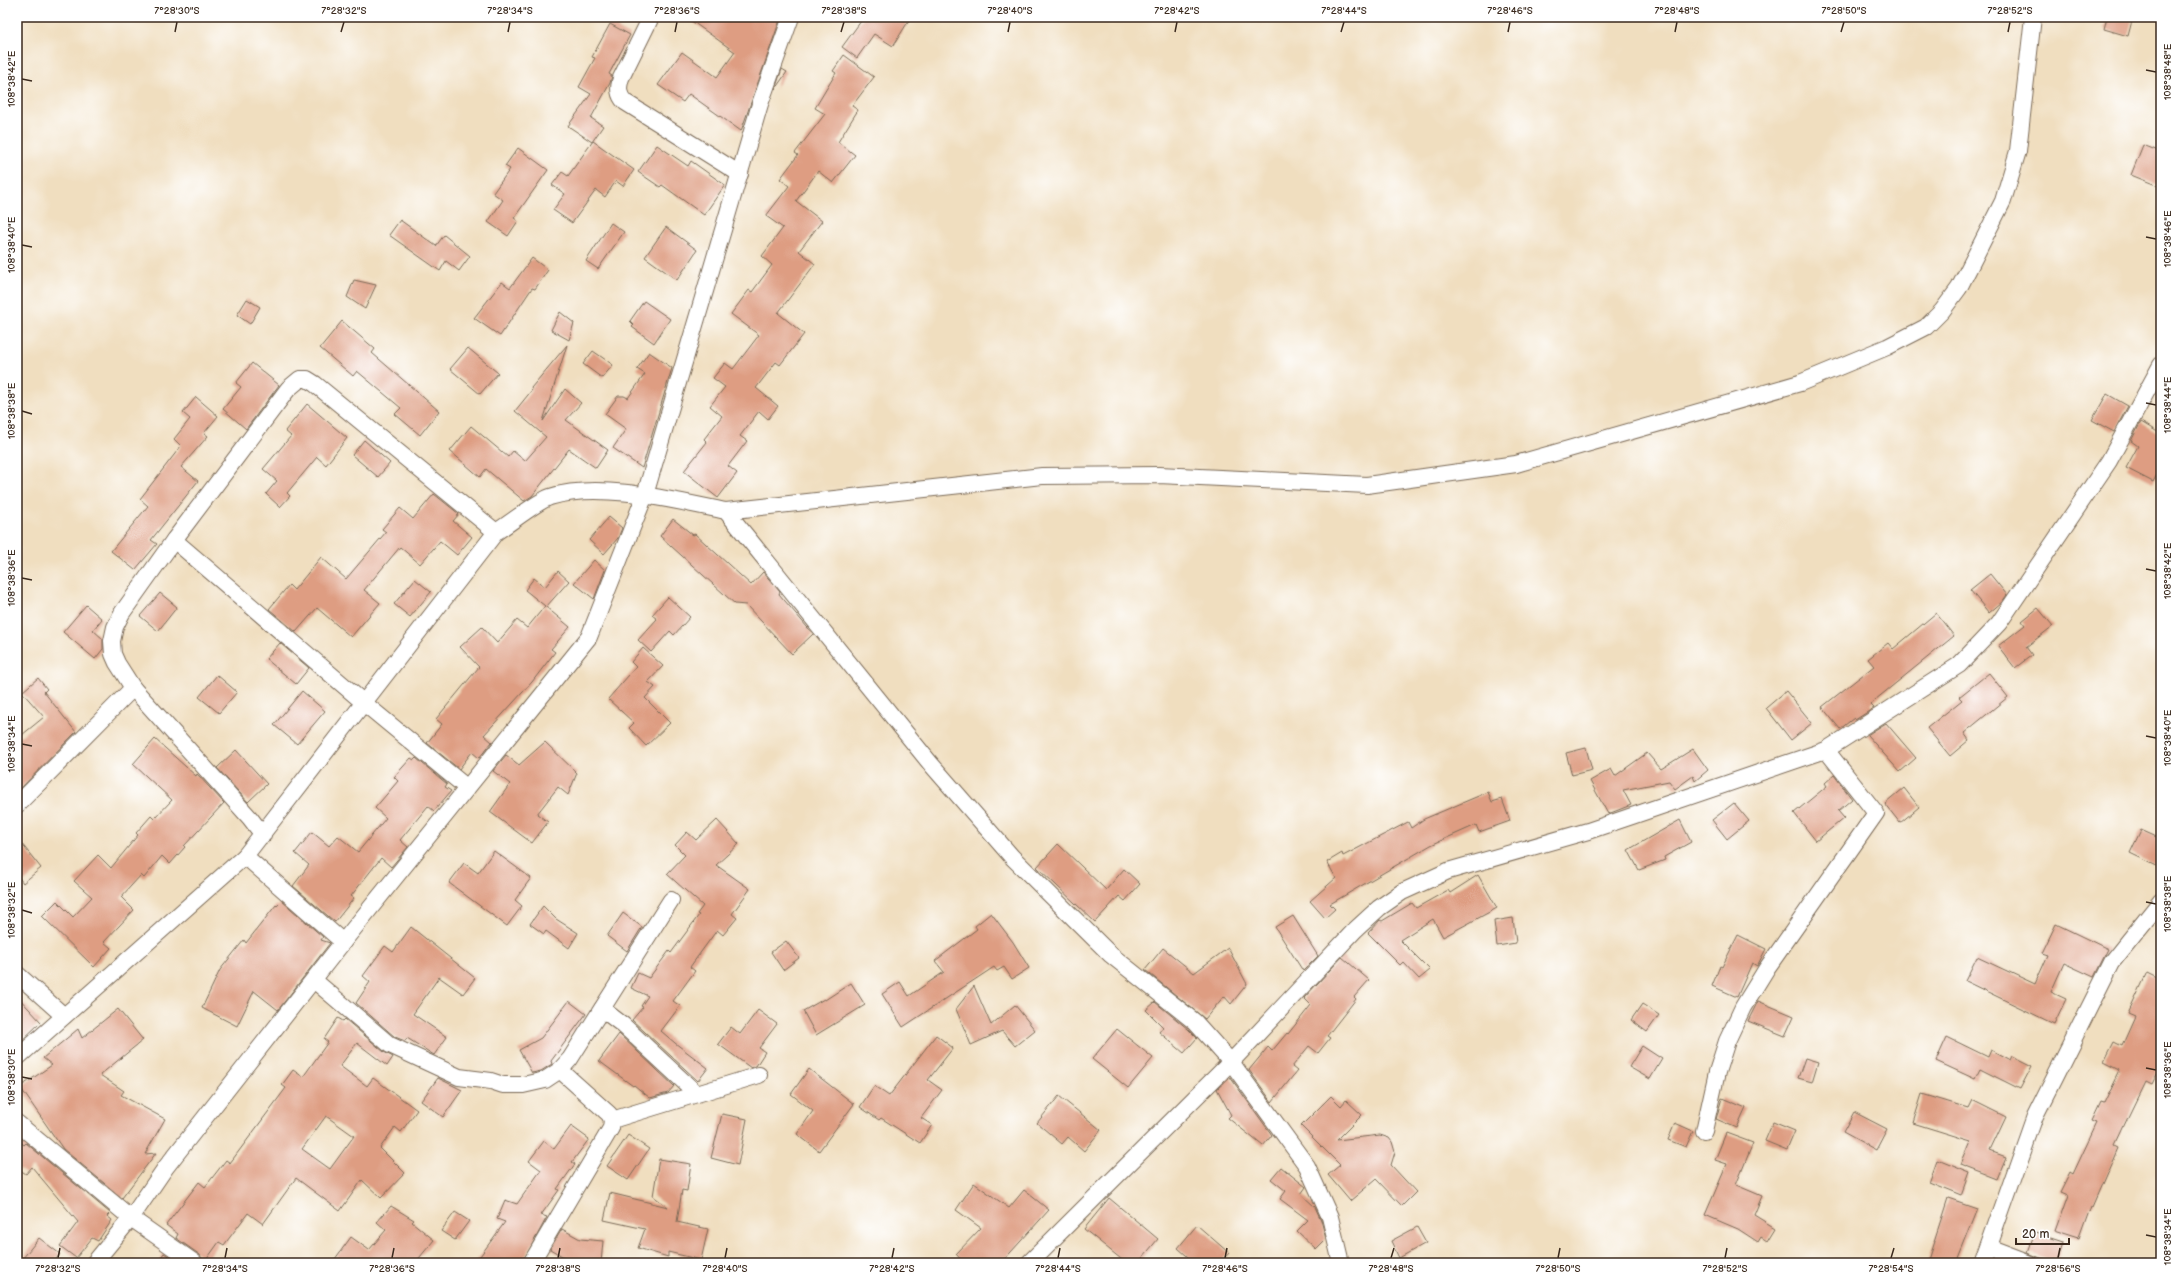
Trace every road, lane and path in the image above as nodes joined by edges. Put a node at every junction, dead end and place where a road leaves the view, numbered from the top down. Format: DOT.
graph roads {
  1 [pos="651,17"];
  2 [pos="790,17"];
  3 [pos="2033,17"];
  4 [pos="740,174"];
  5 [pos="2161,365"];
  6 [pos="645,495"];
  7 [pos="726,511"];
  8 [pos="496,532"];
  9 [pos="174,540"];
  10 [pos="133,688"];
  11 [pos="367,705"];
  12 [pos="1826,750"];
  13 [pos="466,787"];
  14 [pos="17,805"];
  15 [pos="263,835"];
  16 [pos="245,856"];
  17 [pos="671,900"];
  18 [pos="2161,901"];
  19 [pos="343,942"];
  20 [pos="17,974"];
  21 [pos="315,980"];
  22 [pos="602,1009"];
  23 [pos="64,1016"];
  24 [pos="17,1058"];
  25 [pos="1231,1062"];
  26 [pos="560,1070"];
  27 [pos="759,1075"];
  28 [pos="696,1093"];
  29 [pos="612,1120"];
  30 [pos="17,1123"];
  31 [pos="1704,1130"];
  32 [pos="131,1218"];
  33 [pos="1989,1247"];
  34 [pos="1036,1260"];
  35 [pos="94,1263"];
  36 [pos="196,1263"];
  37 [pos="531,1263"];
  38 [pos="1341,1263"];
  39 [pos="1983,1263"];
  40 [pos="2031,1263"];
  1 -- 4 [label="street"];
  2 -- 4 [label="street"];
  3 -- 7 [label="street"];
  4 -- 6 [label="street"];
  5 -- 12 [label="street"];
  6 -- 7 [label="street"];
  6 -- 8 [label="street"];
  6 -- 13 [label="street"];
  7 -- 25 [label="street"];
  8 -- 9 [label="street"];
  8 -- 11 [label="street"];
  9 -- 10 [label="street"];
  9 -- 11 [label="street"];
  10 -- 14 [label="street"];
  10 -- 15 [label="street"];
  11 -- 13 [label="street"];
  11 -- 15 [label="street"];
  12 -- 25 [label="street"];
  12 -- 31 [label="street"];
  13 -- 19 [label="street"];
  15 -- 16 [label="street"];
  16 -- 19 [label="street"];
  16 -- 23 [label="street"];
  17 -- 22 [label="street"];
  18 -- 33 [label="street"];
  19 -- 21 [label="street"];
  20 -- 23 [label="street"];
  21 -- 26 [label="street"];
  21 -- 32 [label="street"];
  22 -- 26 [label="street"];
  22 -- 28 [label="street"];
  23 -- 24 [label="street"];
  25 -- 34 [label="street"];
  25 -- 38 [label="street"];
  26 -- 29 [label="street"];
  27 -- 28 [label="street"];
  28 -- 29 [label="street"];
  29 -- 37 [label="street"];
  30 -- 32 [label="street"];
  32 -- 35 [label="street"];
  32 -- 36 [label="street"];
  33 -- 39 [label="street"];
  33 -- 40 [label="street"];
}
